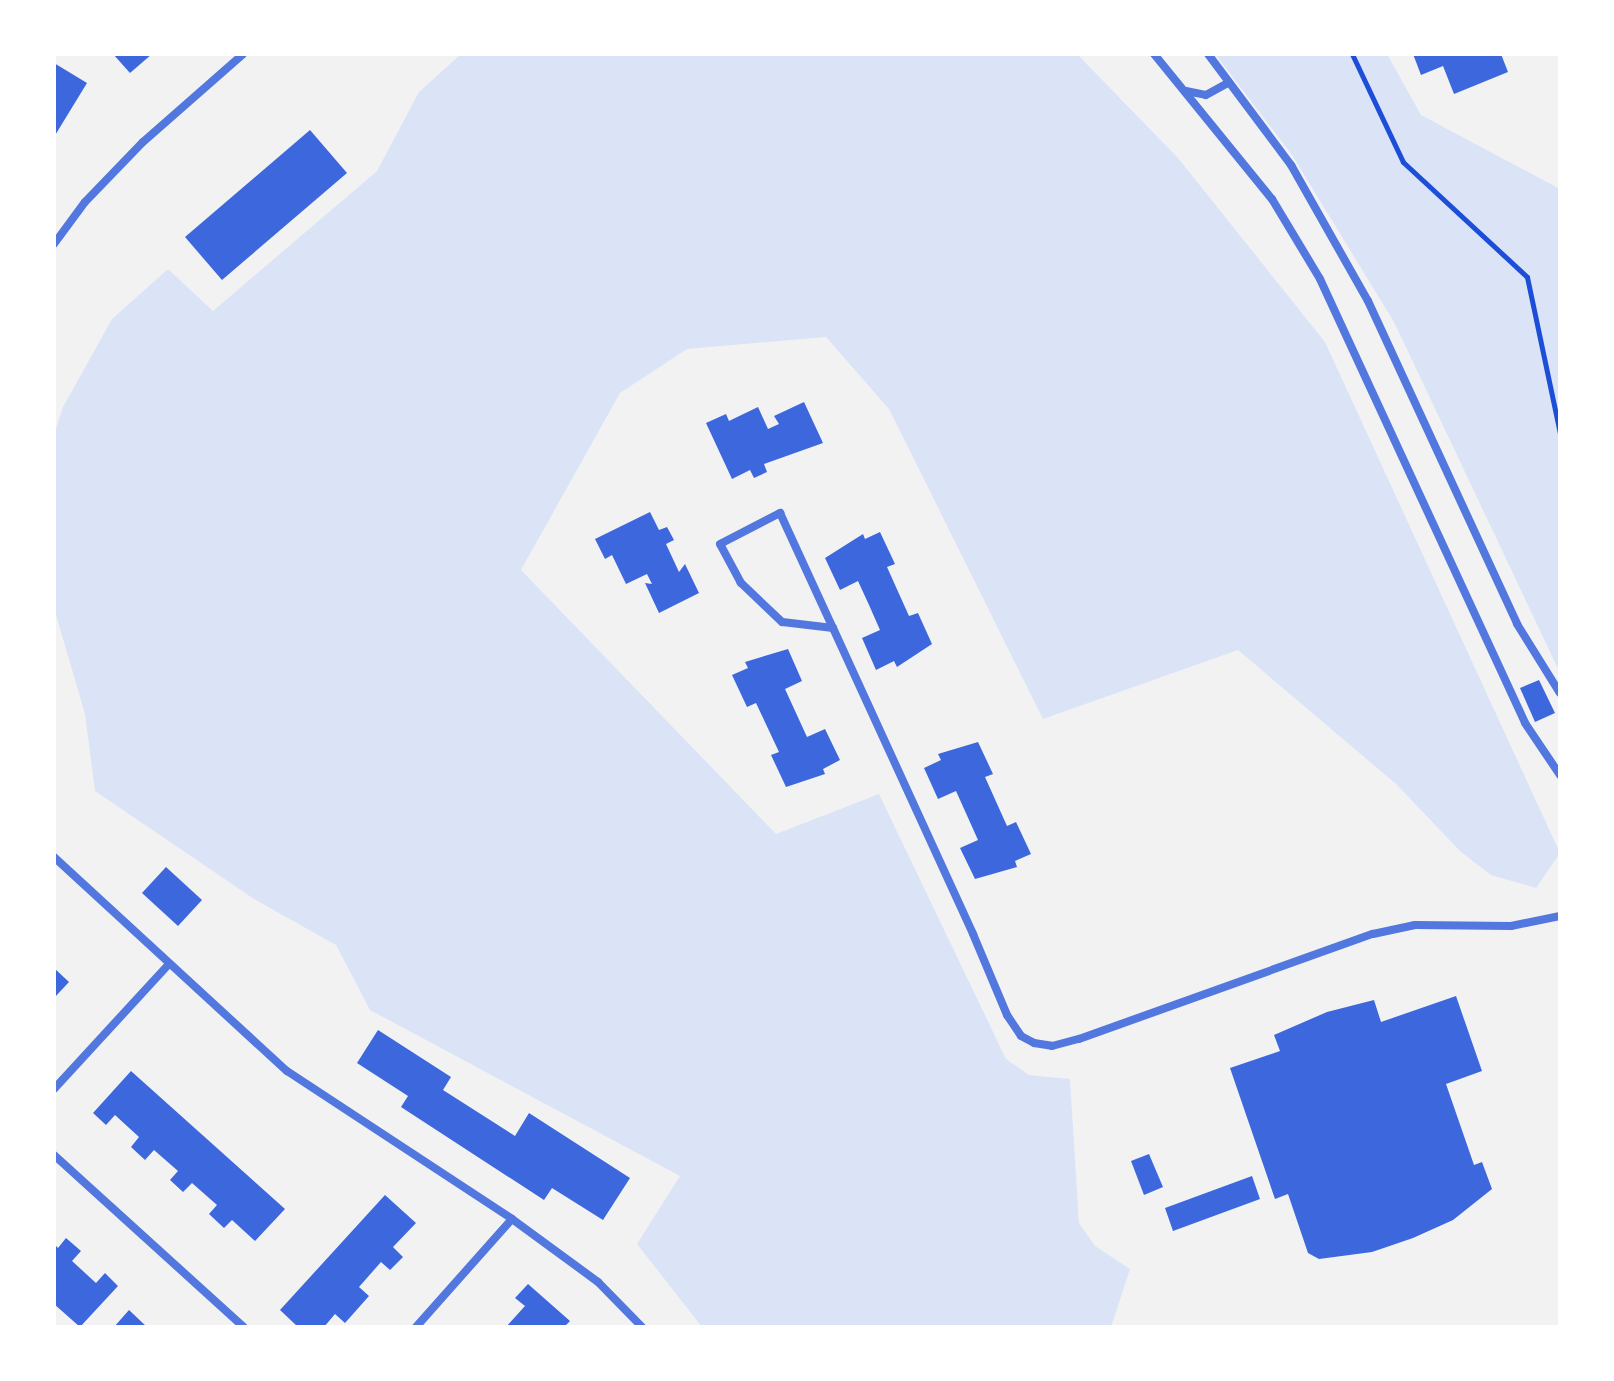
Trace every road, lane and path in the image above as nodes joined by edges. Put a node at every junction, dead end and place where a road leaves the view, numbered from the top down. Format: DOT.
graph roads {
  1 [pos="243,54"];
  2 [pos="1154,54"];
  3 [pos="1208,54"];
  4 [pos="1352,54"];
  5 [pos="1229,82"];
  6 [pos="1185,90"];
  7 [pos="54,244"];
  8 [pos="1560,434"];
  9 [pos="833,628"];
  10 [pos="1560,693"];
  11 [pos="1560,775"];
  12 [pos="54,857"];
  13 [pos="1560,916"];
  14 [pos="168,965"];
  15 [pos="54,1089"];
  16 [pos="54,1155"];
  17 [pos="512,1219"];
  18 [pos="244,1327"];
  19 [pos="416,1327"];
  20 [pos="642,1327"];
  1 -- 7 [label="street"];
  2 -- 6 [label="street"];
  3 -- 5 [label="street"];
  4 -- 8 [label="path"];
  5 -- 6 [label="street"];
  5 -- 10 [label="street"];
  6 -- 11 [label="street"];
  9 -- 9 [label="street"];
  9 -- 13 [label="street"];
  12 -- 14 [label="street"];
  14 -- 15 [label="street"];
  14 -- 17 [label="street"];
  16 -- 18 [label="street"];
  17 -- 19 [label="street"];
  17 -- 20 [label="street"];
}
